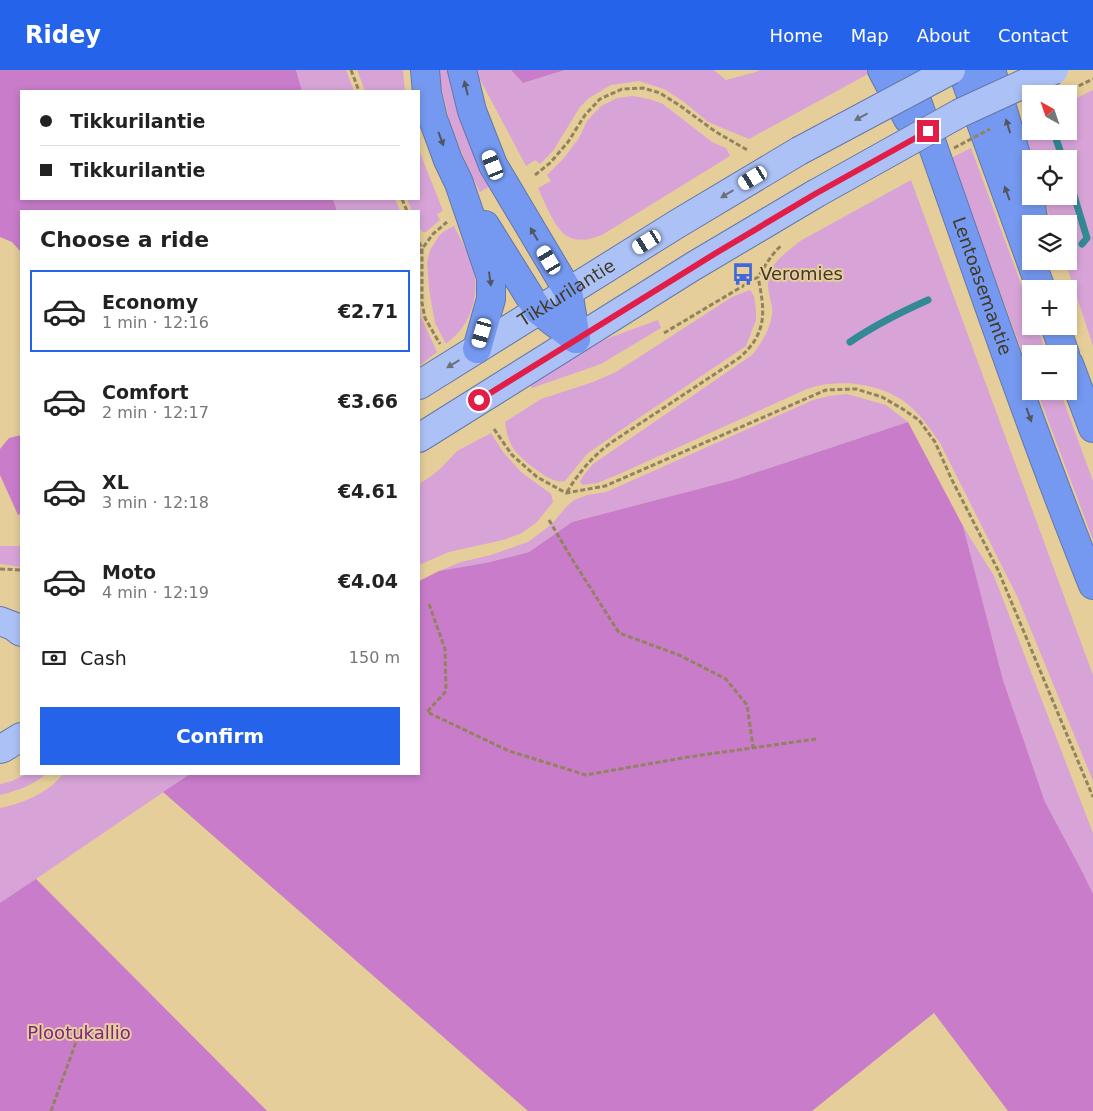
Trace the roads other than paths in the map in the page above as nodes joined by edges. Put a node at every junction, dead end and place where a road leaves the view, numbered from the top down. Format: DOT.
graph roads {
  1 [pos="424,70"];
  2 [pos="462,70"];
  3 [pos="882,70"];
  4 [pos="906,70"];
  5 [pos="951,70"];
  6 [pos="962,70"];
  7 [pos="991,70"];
  8 [pos="1062,80"];
  9 [pos="459,183"];
  10 [pos="953,202"];
  11 [pos="1032,215"];
  12 [pos="1039,280"];
  13 [pos="568,291"];
  14 [pos="538,310"];
  15 [pos="576,340"];
  16 [pos="477,349"];
  17 [pos="420,384"];
  18 [pos="1077,385"];
  19 [pos="1093,428"];
  20 [pos="420,437"];
  21 [pos="1093,585"];
  22 [pos="20,738"];
  23 [pos="0,749"];
  1 -- 9 [label="highway, one-way"];
  13 -- 2 [label="highway, one-way"];
  3 -- 10 [label="highway"];
  4 -- 10 [label="highway, Lentoasemantie"];
  5 -- 13 [label="main road, Tikkurilantie, one-way, bridge"];
  12 -- 6 [label="highway, one-way"];
  11 -- 7 [label="highway, one-way"];
  8 -- 15 [label="main road, bridge"];
  9 -- 14 [label="highway"];
  9 -- 16 [label="highway, one-way"];
  10 -- 21 [label="highway, Lentoasemantie, one-way"];
  13 -- 14 [label="main road, Tikkurilantie"];
  13 -- 15 [label="highway"];
  14 -- 15 [label="highway"];
  14 -- 16 [label="main road, Tikkurilantie"];
  15 -- 20 [label="main road"];
  16 -- 17 [label="main road, Tikkurilantie, one-way"];
  18 -- 19 [label="highway"];
  22 -- 23 [label="main road"];
}
